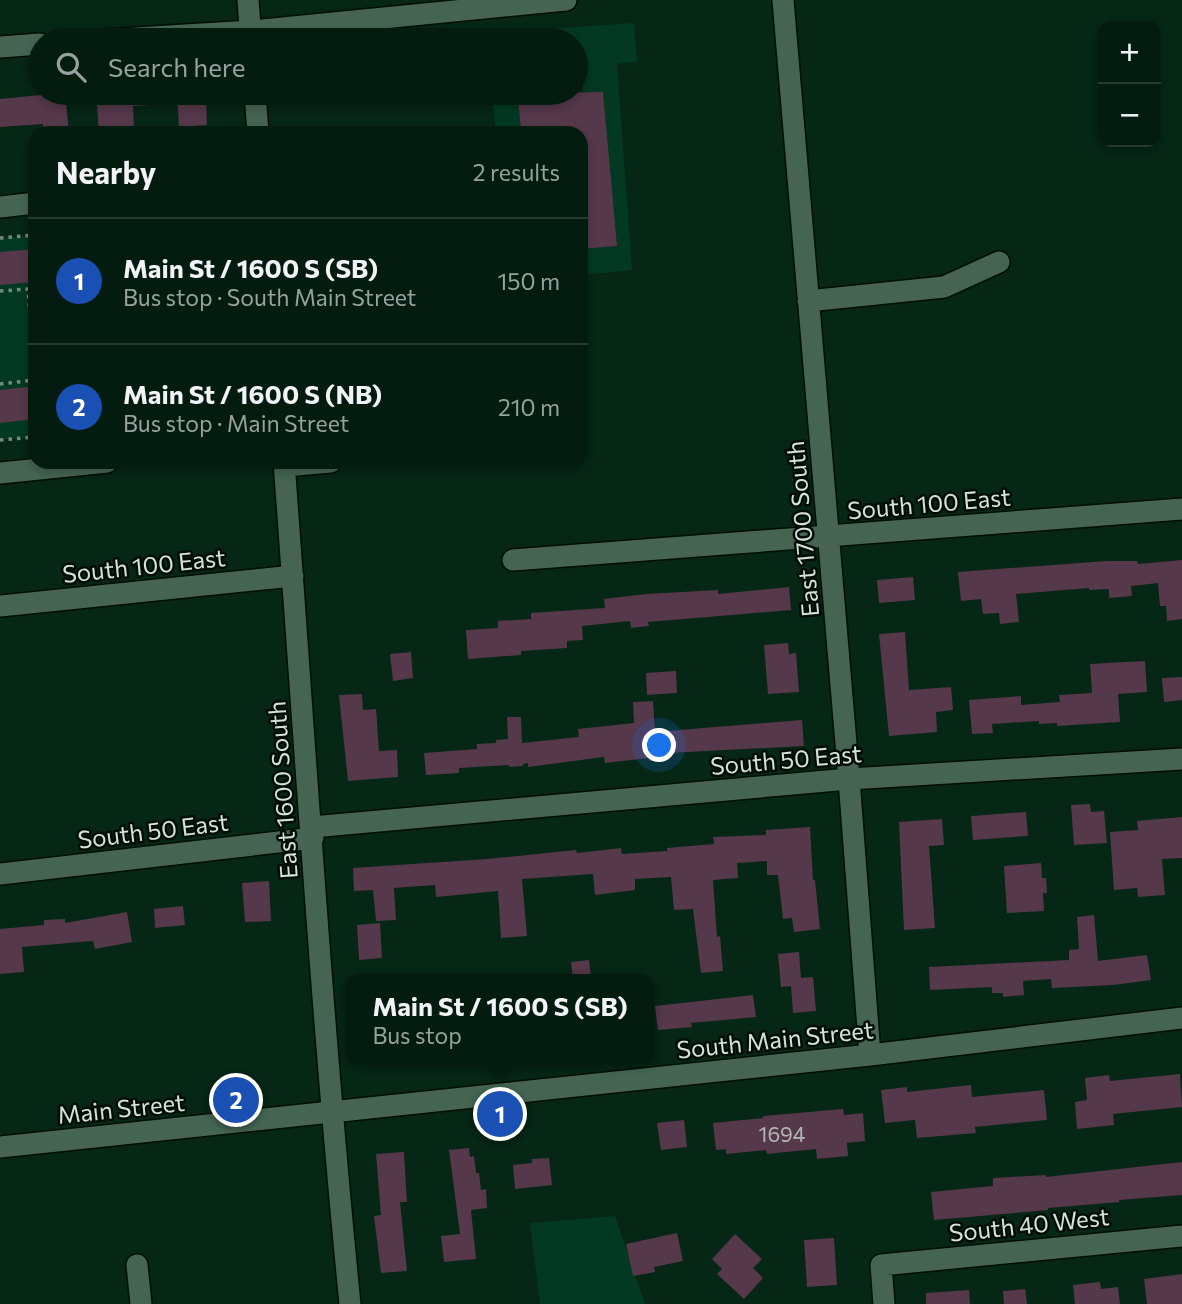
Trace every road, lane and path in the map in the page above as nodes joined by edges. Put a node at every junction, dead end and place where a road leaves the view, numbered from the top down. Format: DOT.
graph roads {
  1 [pos="248,0"];
  2 [pos="566,0"];
  3 [pos="783,0"];
  4 [pos="250,28"];
  5 [pos="321,28"];
  6 [pos="28,45"];
  7 [pos="0,47"];
  8 [pos="256,105"];
  9 [pos="257,126"];
  10 [pos="28,204"];
  11 [pos="0,207"];
  12 [pos="28,236"];
  13 [pos="0,238"];
  14 [pos="999,262"];
  15 [pos="28,289"];
  16 [pos="0,291"];
  17 [pos="808,301"];
  18 [pos="28,381"];
  19 [pos="0,384"];
  20 [pos="28,438"];
  21 [pos="0,440"];
  22 [pos="39,469"];
  23 [pos="284,469"];
  24 [pos="0,473"];
  25 [pos="1182,509"];
  26 [pos="829,537"];
  27 [pos="513,560"];
  28 [pos="293,576"];
  29 [pos="0,606"];
  30 [pos="1182,759"];
  31 [pos="849,779"];
  32 [pos="312,832"];
  33 [pos="0,874"];
  34 [pos="1182,1018"];
  35 [pos="870,1055"];
  36 [pos="331,1113"];
  37 [pos="0,1147"];
  38 [pos="1182,1236"];
  39 [pos="137,1265"];
  40 [pos="141,1304"];
  41 [pos="349,1304"];
  42 [pos="884,1304"];
  1 -- 4 [label="street"];
  2 -- 5 [label="street"];
  3 -- 17 [label="street, East 1700 South"];
  6 -- 7 [label="street"];
  8 -- 9 [label="street"];
  10 -- 11 [label="street"];
  12 -- 13 [label="path"];
  14 -- 17 [label="street"];
  15 -- 16 [label="path"];
  17 -- 26 [label="street, East 1700 South"];
  18 -- 19 [label="path"];
  20 -- 21 [label="path"];
  22 -- 24 [label="street"];
  23 -- 28 [label="street, East 1600 South"];
  25 -- 26 [label="street, South 100 East"];
  26 -- 27 [label="street, South 100 East"];
  26 -- 31 [label="street, East 1700 South"];
  28 -- 29 [label="street, South 100 East"];
  28 -- 32 [label="street, East 1600 South"];
  30 -- 31 [label="street, South 50 East"];
  31 -- 32 [label="street, South 50 East"];
  31 -- 35 [label="street, East 1700 South"];
  32 -- 33 [label="street, South 50 East"];
  32 -- 36 [label="street, East 1600 South"];
  34 -- 35 [label="street, South Main Street"];
  35 -- 36 [label="street, South Main Street"];
  36 -- 37 [label="street, Main Street"];
  36 -- 41 [label="street, East 1600 South"];
  38 -- 42 [label="street, South 40 West"];
  39 -- 40 [label="street"];
}
